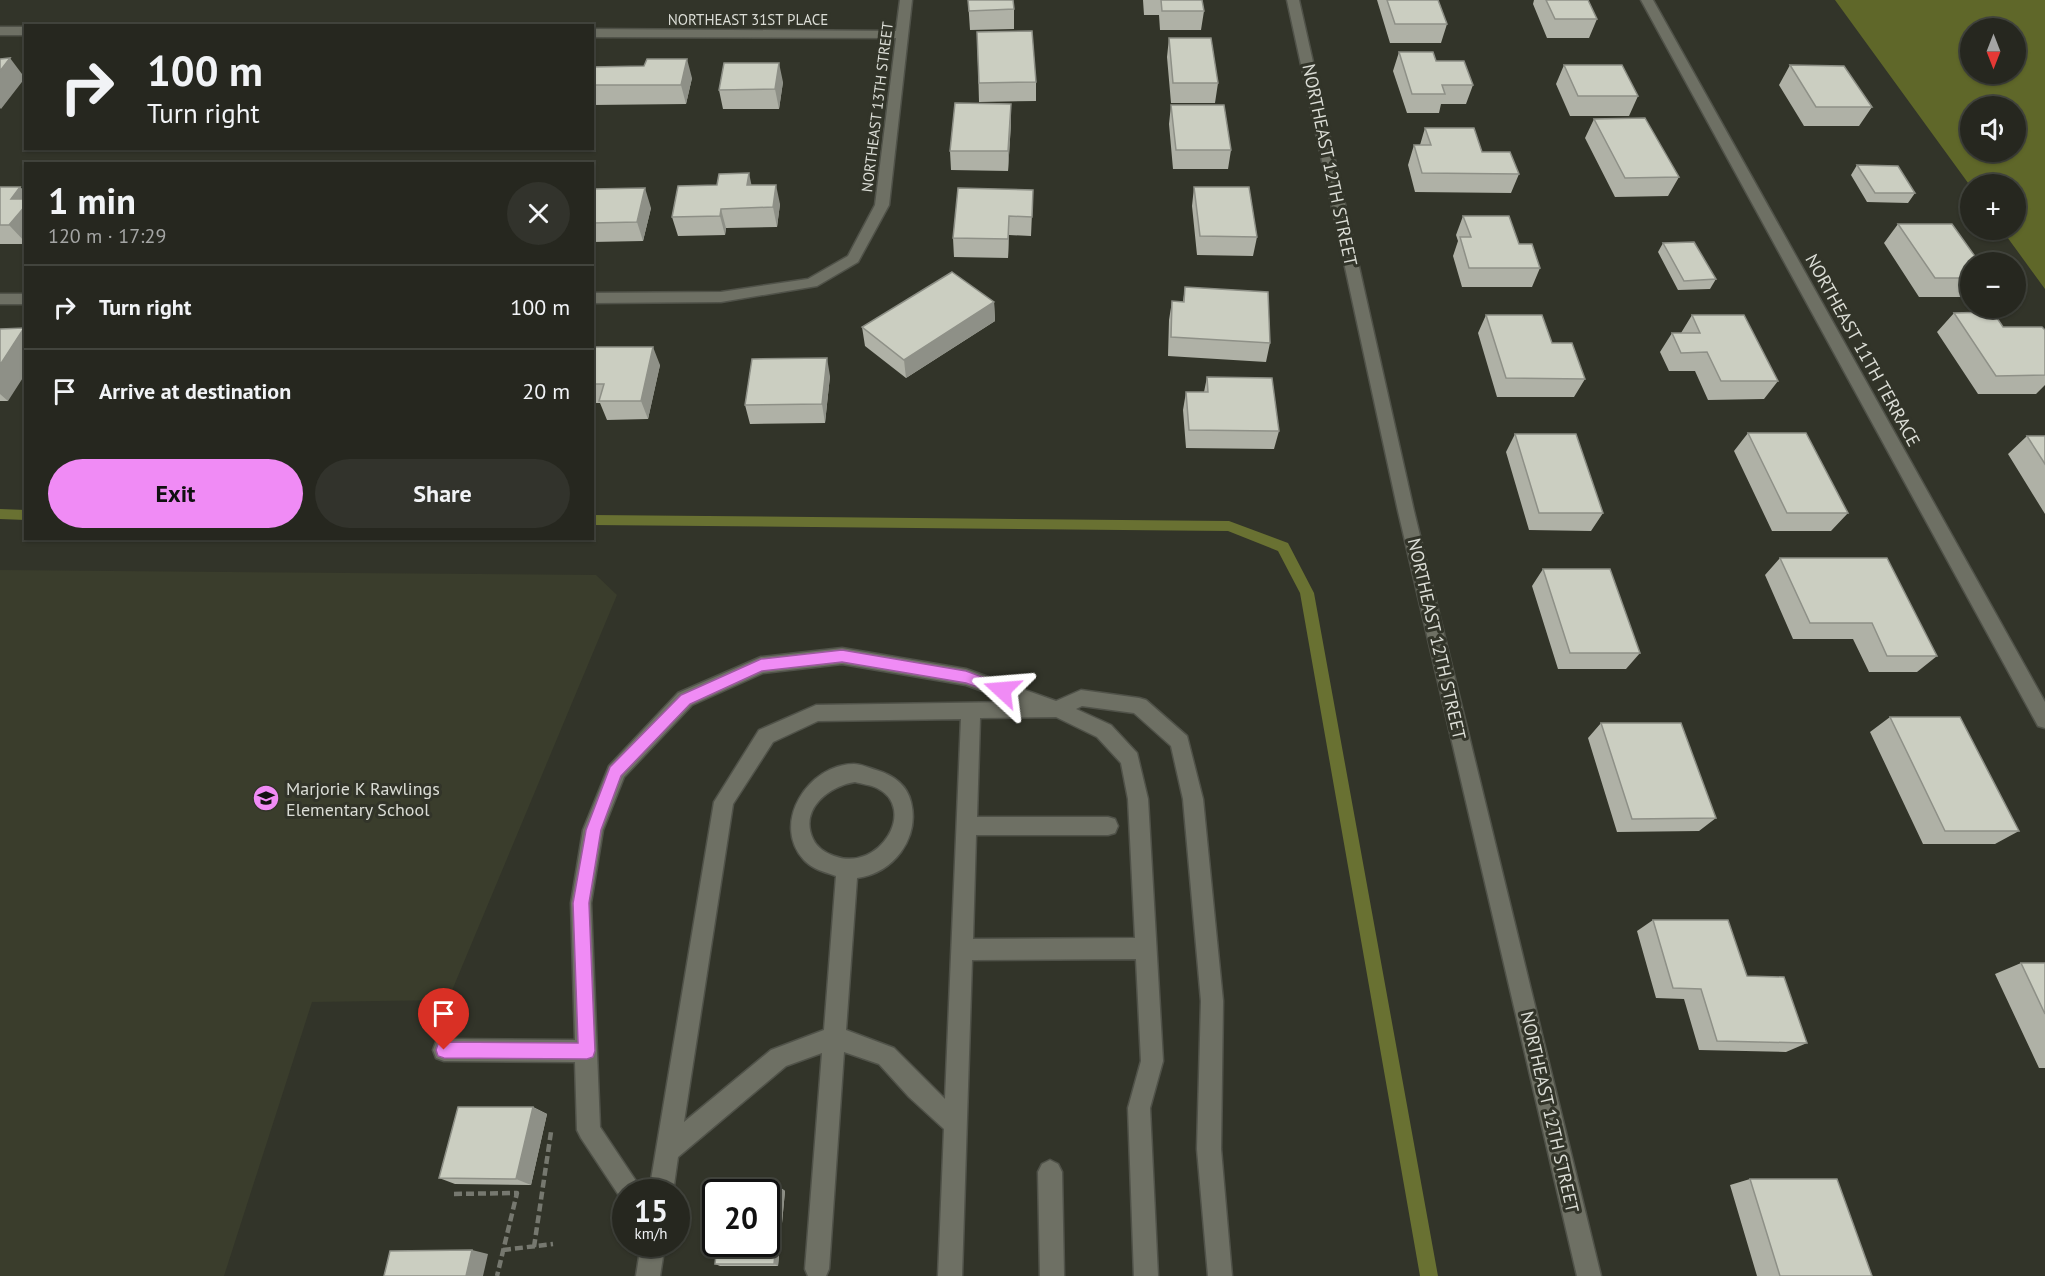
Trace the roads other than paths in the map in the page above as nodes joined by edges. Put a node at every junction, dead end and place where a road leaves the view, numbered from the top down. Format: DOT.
graph roads {
  1 [pos="906,0"];
  2 [pos="1293,0"];
  3 [pos="1647,0"];
  4 [pos="0,31"];
  5 [pos="24,31"];
  6 [pos="594,33"];
  7 [pos="903,35"];
  8 [pos="594,298"];
  9 [pos="0,299"];
  10 [pos="24,299"];
  11 [pos="1057,709"];
  12 [pos="971,711"];
  13 [pos="2045,720"];
  14 [pos="967,826"];
  15 [pos="1108,826"];
  16 [pos="847,870"];
  17 [pos="1145,948"];
  18 [pos="962,951"];
  19 [pos="835,1037"];
  20 [pos="444,1050"];
  21 [pos="587,1051"];
  22 [pos="956,1124"];
  23 [pos="667,1151"];
  24 [pos="1050,1172"];
  25 [pos="621,1179"];
  26 [pos="663,1179"];
  27 [pos="651,1257"];
  28 [pos="817,1269"];
  29 [pos="648,1276"];
  30 [pos="950,1276"];
  31 [pos="1052,1276"];
  32 [pos="1146,1276"];
  33 [pos="1220,1276"];
  34 [pos="1589,1276"];
  1 -- 7 [label="street, NORTHEAST 13TH STREET"];
  2 -- 34 [label="street, NORTHEAST 12TH STREET"];
  3 -- 13 [label="street, NORTHEAST 11TH TERRACE"];
  4 -- 5 [label="street"];
  6 -- 7 [label="street, NORTHEAST 31ST PLACE"];
  7 -- 8 [label="street, NORTHEAST 13TH STREET"];
  9 -- 10 [label="street"];
  11 -- 12 [label="street"];
  11 -- 17 [label="street"];
  11 -- 21 [label="street"];
  11 -- 33 [label="street"];
  12 -- 14 [label="street"];
  12 -- 23 [label="street"];
  14 -- 15 [label="street"];
  14 -- 18 [label="street"];
  16 -- 16 [label="street"];
  16 -- 19 [label="street"];
  17 -- 18 [label="street"];
  17 -- 32 [label="street"];
  18 -- 22 [label="street"];
  19 -- 22 [label="street"];
  19 -- 23 [label="street"];
  19 -- 28 [label="street"];
  20 -- 21 [label="street"];
  21 -- 25 [label="street"];
  22 -- 30 [label="street"];
  23 -- 26 [label="street"];
  24 -- 31 [label="street"];
  27 -- 29 [label="street"];
}
